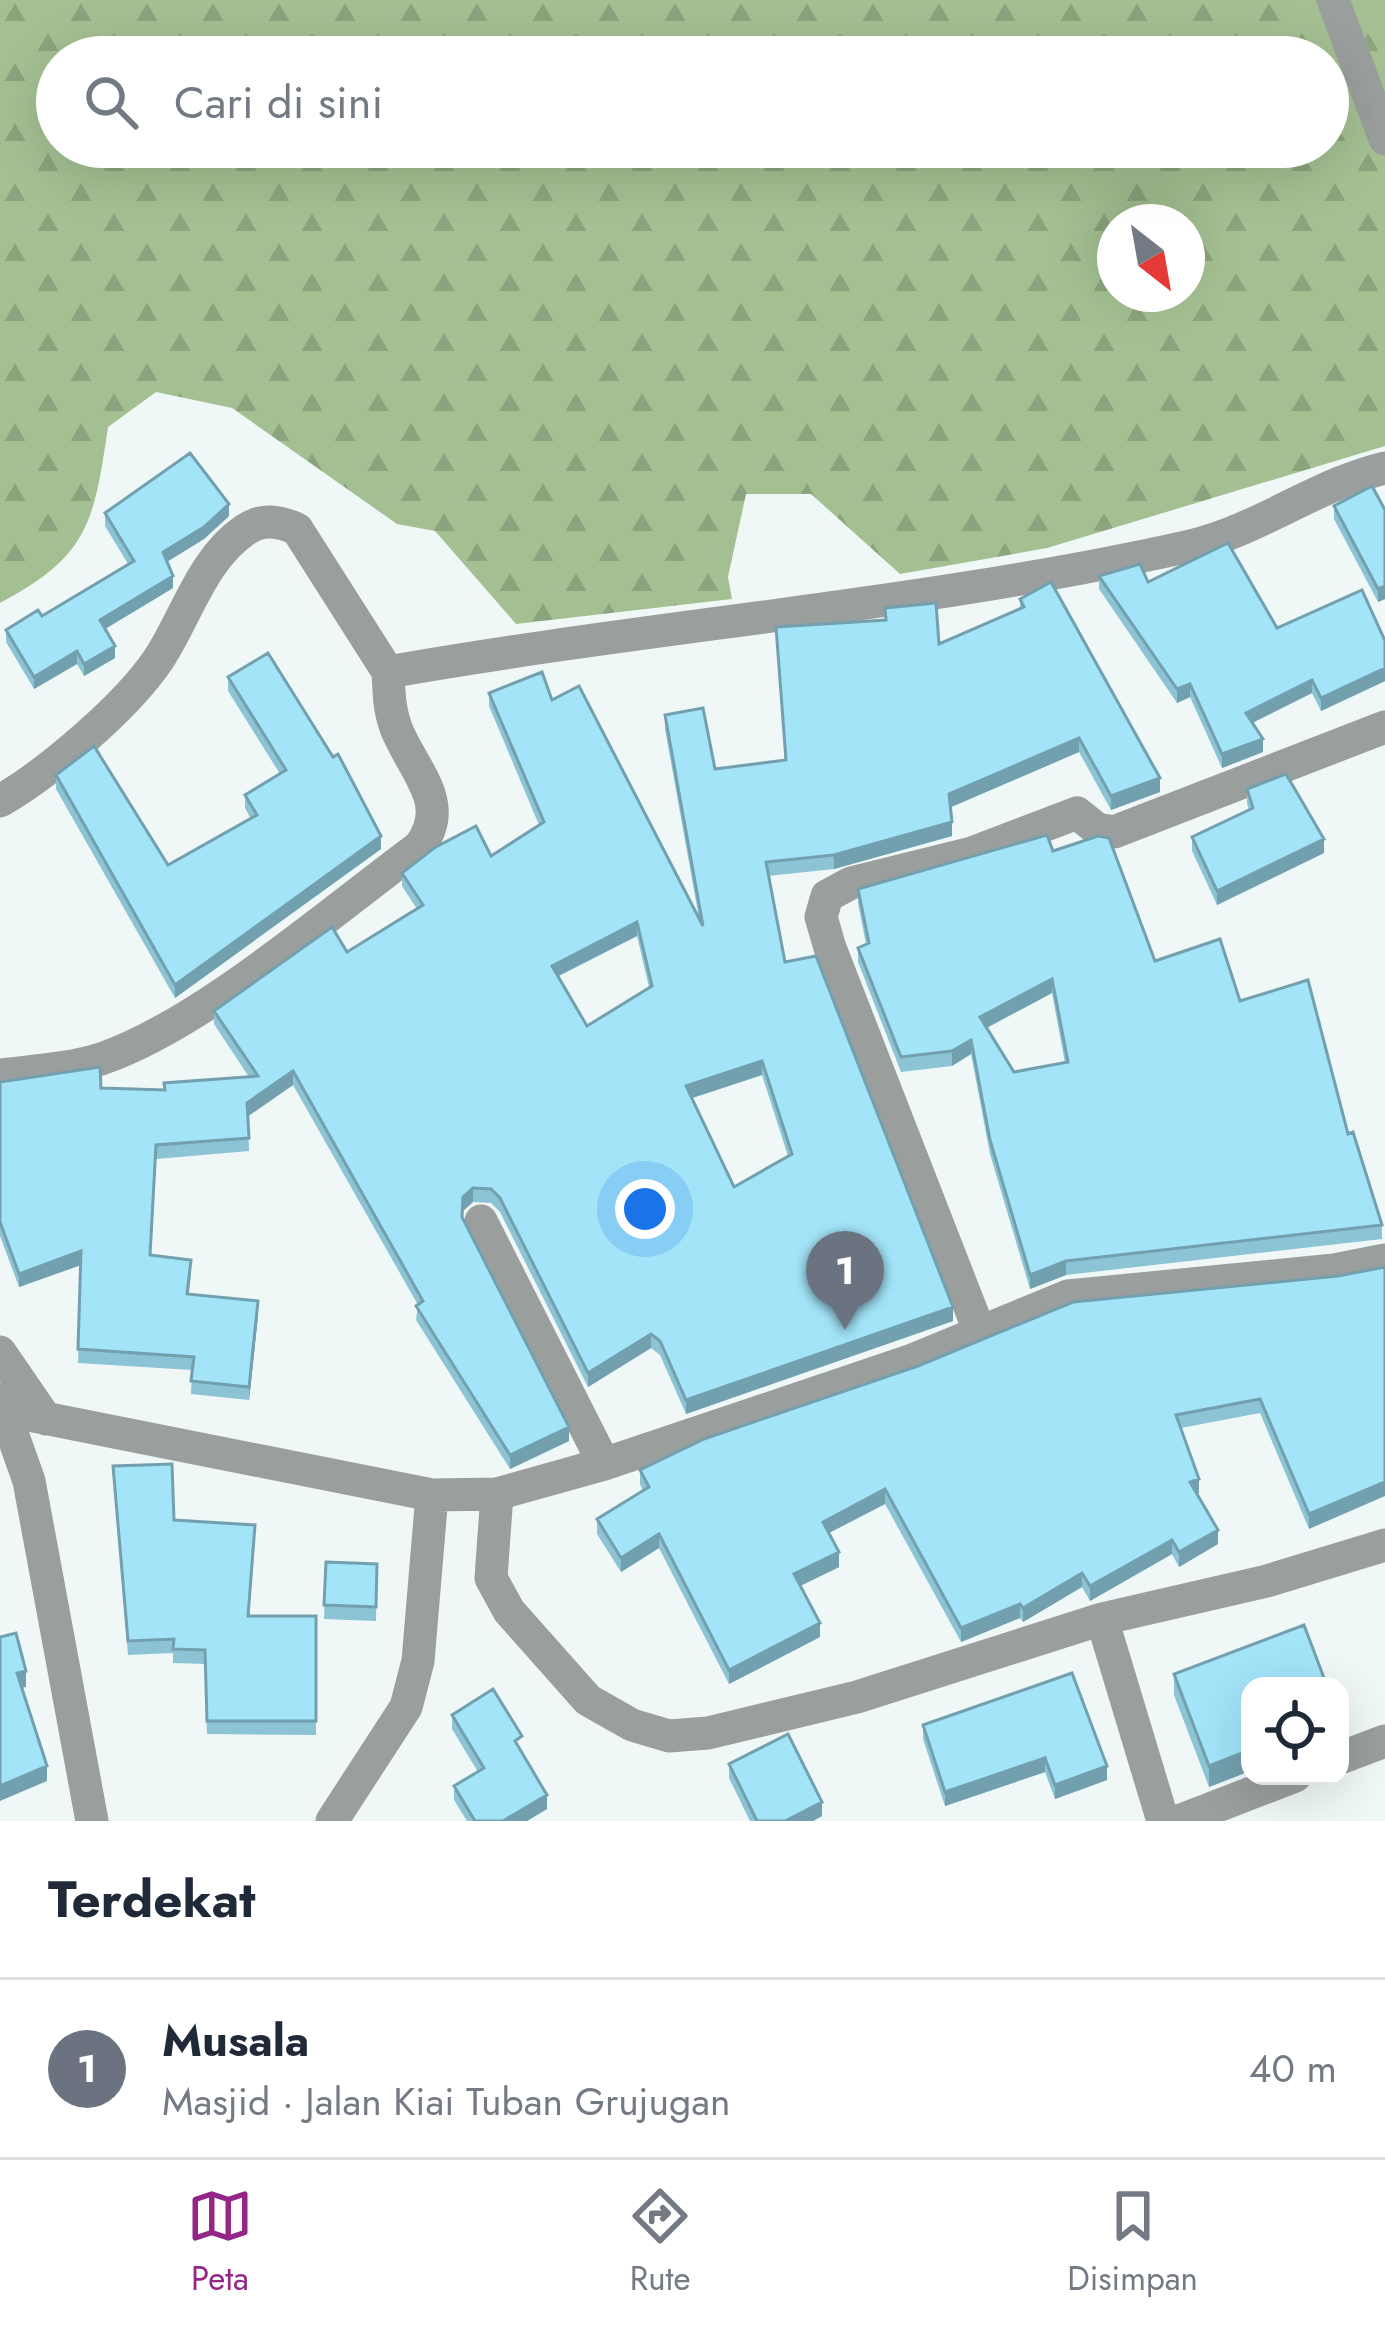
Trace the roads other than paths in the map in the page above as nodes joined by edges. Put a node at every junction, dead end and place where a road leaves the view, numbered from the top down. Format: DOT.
graph roads {
  1 [pos="1333,0"];
  2 [pos="1346,36"];
  3 [pos="1349,43"];
  4 [pos="1385,139"];
  5 [pos="1385,468"];
  6 [pos="388,673"];
  7 [pos="1385,727"];
  8 [pos="0,801"];
  9 [pos="0,1076"];
  10 [pos="481,1221"];
  11 [pos="1385,1260"];
  12 [pos="980,1333"];
  13 [pos="0,1352"];
  14 [pos="16,1410"];
  15 [pos="604,1464"];
  16 [pos="497,1494"];
  17 [pos="432,1495"];
  18 [pos="1385,1544"];
  19 [pos="1102,1619"];
  20 [pos="1385,1741"];
  21 [pos="1349,1755"];
  22 [pos="1272,1785"];
  23 [pos="92,1821"];
  24 [pos="332,1821"];
  25 [pos="1163,1821"];
  26 [pos="1179,1821"];
  1 -- 2 [label="street"];
  3 -- 4 [label="street"];
  5 -- 6 [label="street"];
  6 -- 8 [label="street"];
  6 -- 9 [label="street"];
  7 -- 12 [label="street"];
  10 -- 15 [label="street"];
  11 -- 12 [label="street"];
  12 -- 15 [label="street"];
  13 -- 14 [label="street"];
  14 -- 17 [label="street"];
  14 -- 23 [label="street"];
  15 -- 16 [label="street"];
  16 -- 17 [label="street"];
  16 -- 19 [label="street"];
  17 -- 24 [label="street"];
  18 -- 19 [label="street"];
  19 -- 25 [label="street"];
  20 -- 21 [label="street"];
  22 -- 26 [label="street"];
}
